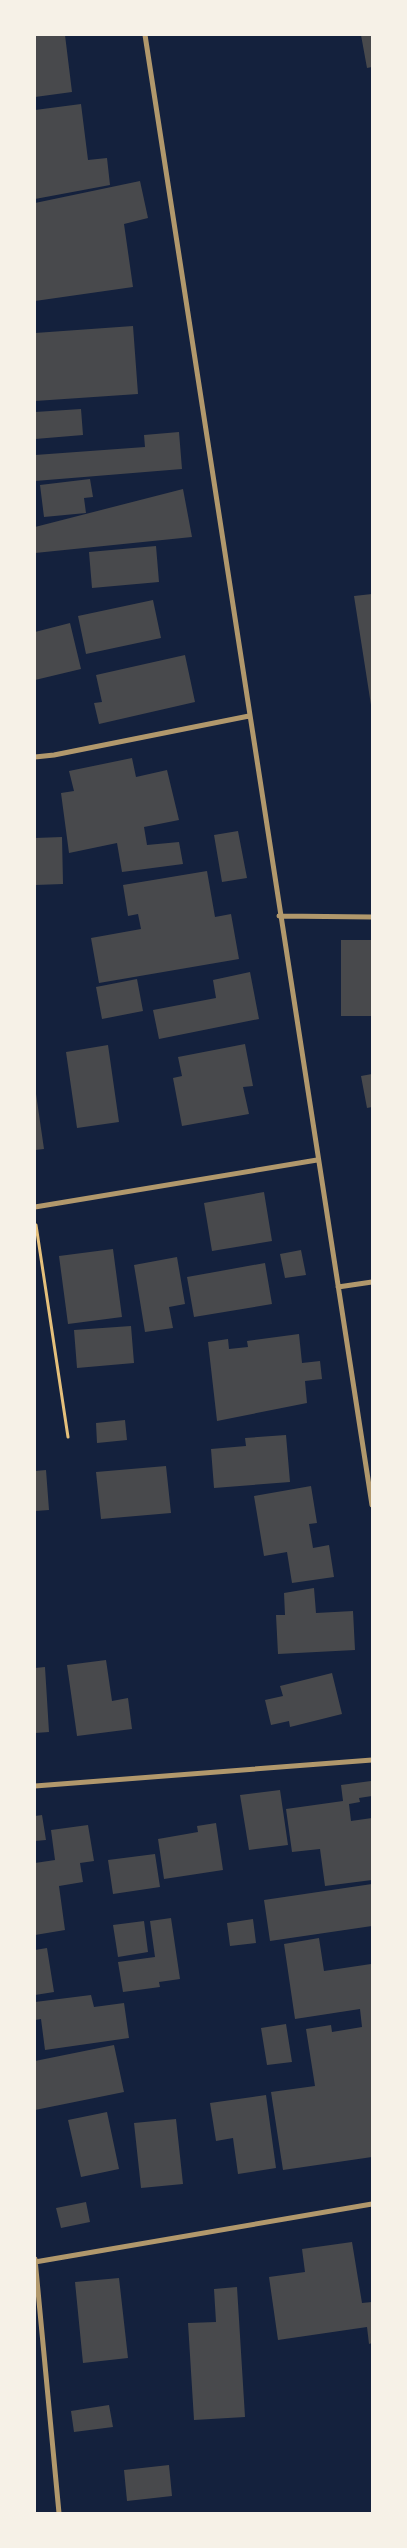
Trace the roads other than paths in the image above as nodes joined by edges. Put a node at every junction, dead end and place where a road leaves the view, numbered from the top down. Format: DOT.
graph roads {
  1 [pos="145,35"];
  2 [pos="249,716"];
  3 [pos="35,757"];
  4 [pos="280,916"];
  5 [pos="372,917"];
  6 [pos="318,1160"];
  7 [pos="35,1207"];
  8 [pos="372,1282"];
  9 [pos="338,1287"];
  10 [pos="372,1504"];
  11 [pos="372,1760"];
  12 [pos="35,1786"];
  13 [pos="372,2204"];
  14 [pos="35,2261"];
  15 [pos="59,2513"];
  1 -- 2 [label="street"];
  2 -- 3 [label="street"];
  2 -- 4 [label="street"];
  4 -- 5 [label="street"];
  4 -- 6 [label="street"];
  6 -- 7 [label="street"];
  6 -- 9 [label="street"];
  8 -- 9 [label="street"];
  9 -- 10 [label="street"];
  11 -- 12 [label="street"];
  13 -- 14 [label="street"];
  14 -- 15 [label="street"];
}
